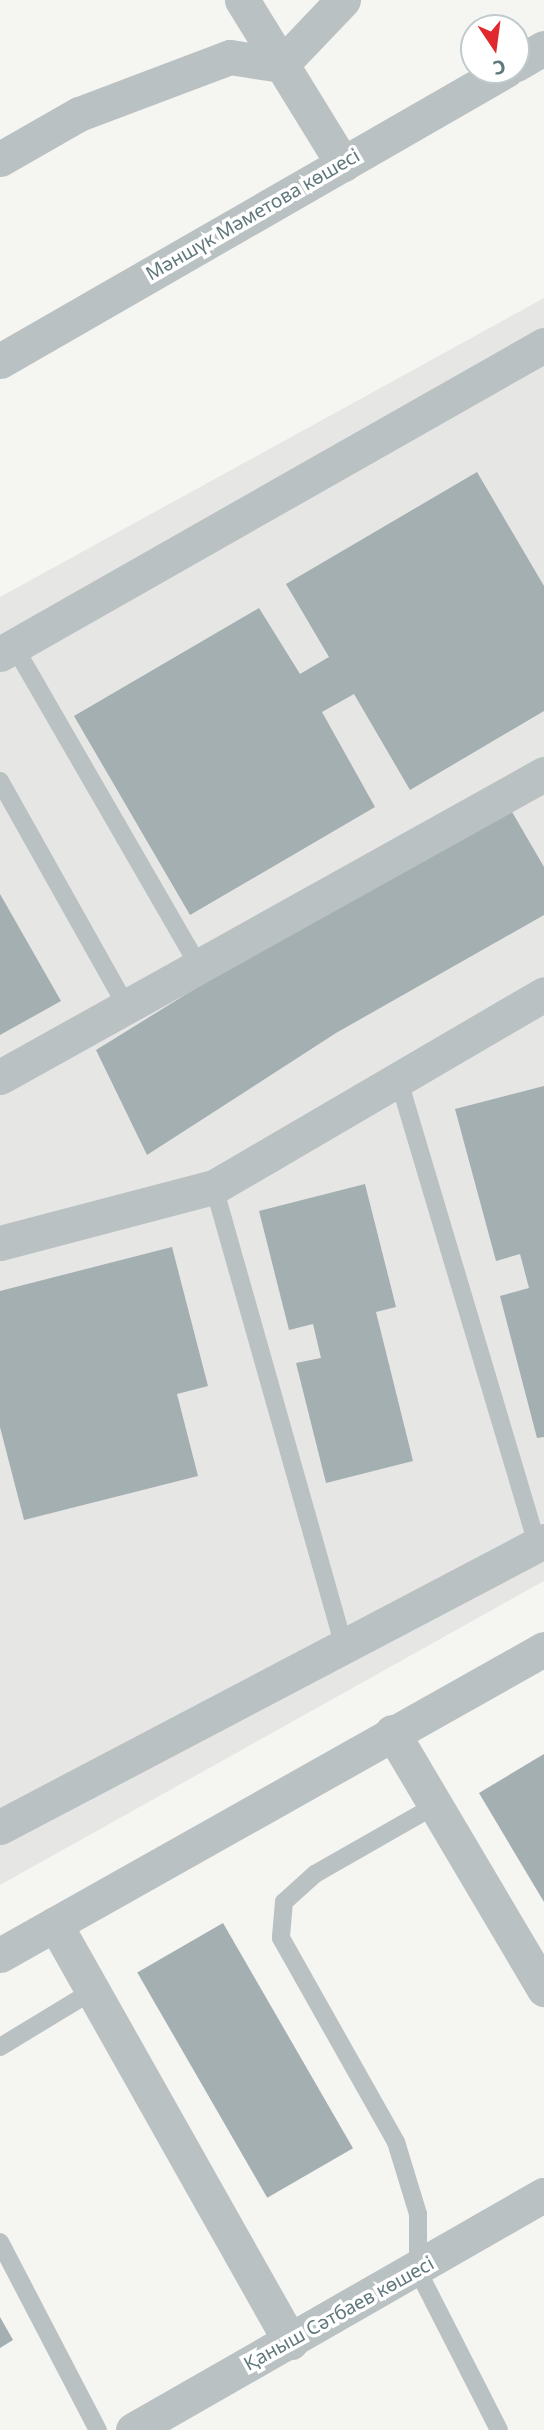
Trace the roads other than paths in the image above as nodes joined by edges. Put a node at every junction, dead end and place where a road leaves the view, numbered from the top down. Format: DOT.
graph roads {
  1 [pos="242,0"];
  2 [pos="343,0"];
  3 [pos="281,65"];
  4 [pos="482,84"];
  5 [pos="0,159"];
  6 [pos="343,164"];
  7 [pos="544,345"];
  8 [pos="0,361"];
  9 [pos="7,650"];
  10 [pos="544,774"];
  11 [pos="0,781"];
  12 [pos="199,966"];
  13 [pos="544,994"];
  14 [pos="127,1007"];
  15 [pos="0,1077"];
  16 [pos="399,1081"];
  17 [pos="214,1187"];
  18 [pos="0,1243"];
  19 [pos="541,1543"];
  20 [pos="344,1646"];
  21 [pos="544,1649"];
  22 [pos="392,1732"];
  23 [pos="436,1805"];
  24 [pos="0,1827"];
  25 [pos="55,1924"];
  26 [pos="0,1955"];
  27 [pos="544,1989"];
  28 [pos="94,1990"];
  29 [pos="0,2047"];
  30 [pos="544,2195"];
  31 [pos="0,2242"];
  32 [pos="418,2271"];
  33 [pos="291,2342"];
  34 [pos="98,2430"];
  35 [pos="133,2430"];
  36 [pos="499,2430"];
  1 -- 3 [label="street"];
  2 -- 3 [label="street"];
  3 -- 5 [label="street"];
  3 -- 6 [label="street"];
  4 -- 6 [label="street, Мәншүк Мәметова көшесі"];
  6 -- 8 [label="street, Мәншүк Мәметова көшесі"];
  7 -- 9 [label="street"];
  9 -- 12 [label="lane"];
  10 -- 12 [label="street"];
  11 -- 14 [label="lane"];
  12 -- 14 [label="street"];
  13 -- 16 [label="street"];
  14 -- 15 [label="street"];
  16 -- 17 [label="street"];
  16 -- 19 [label="lane"];
  17 -- 18 [label="street"];
  17 -- 20 [label="lane"];
  19 -- 20 [label="street"];
  20 -- 24 [label="street"];
  21 -- 22 [label="street"];
  22 -- 23 [label="street"];
  22 -- 25 [label="street"];
  23 -- 27 [label="street"];
  23 -- 32 [label="lane"];
  25 -- 26 [label="street"];
  25 -- 28 [label="street"];
  28 -- 29 [label="lane"];
  28 -- 33 [label="street"];
  30 -- 32 [label="street, Қаныш Сәтбаев көшесі"];
  31 -- 34 [label="lane"];
  32 -- 33 [label="street, Қаныш Сәтбаев көшесі"];
  32 -- 36 [label="lane"];
  33 -- 35 [label="street, Қаныш Сәтбаев көшесі"];
}
